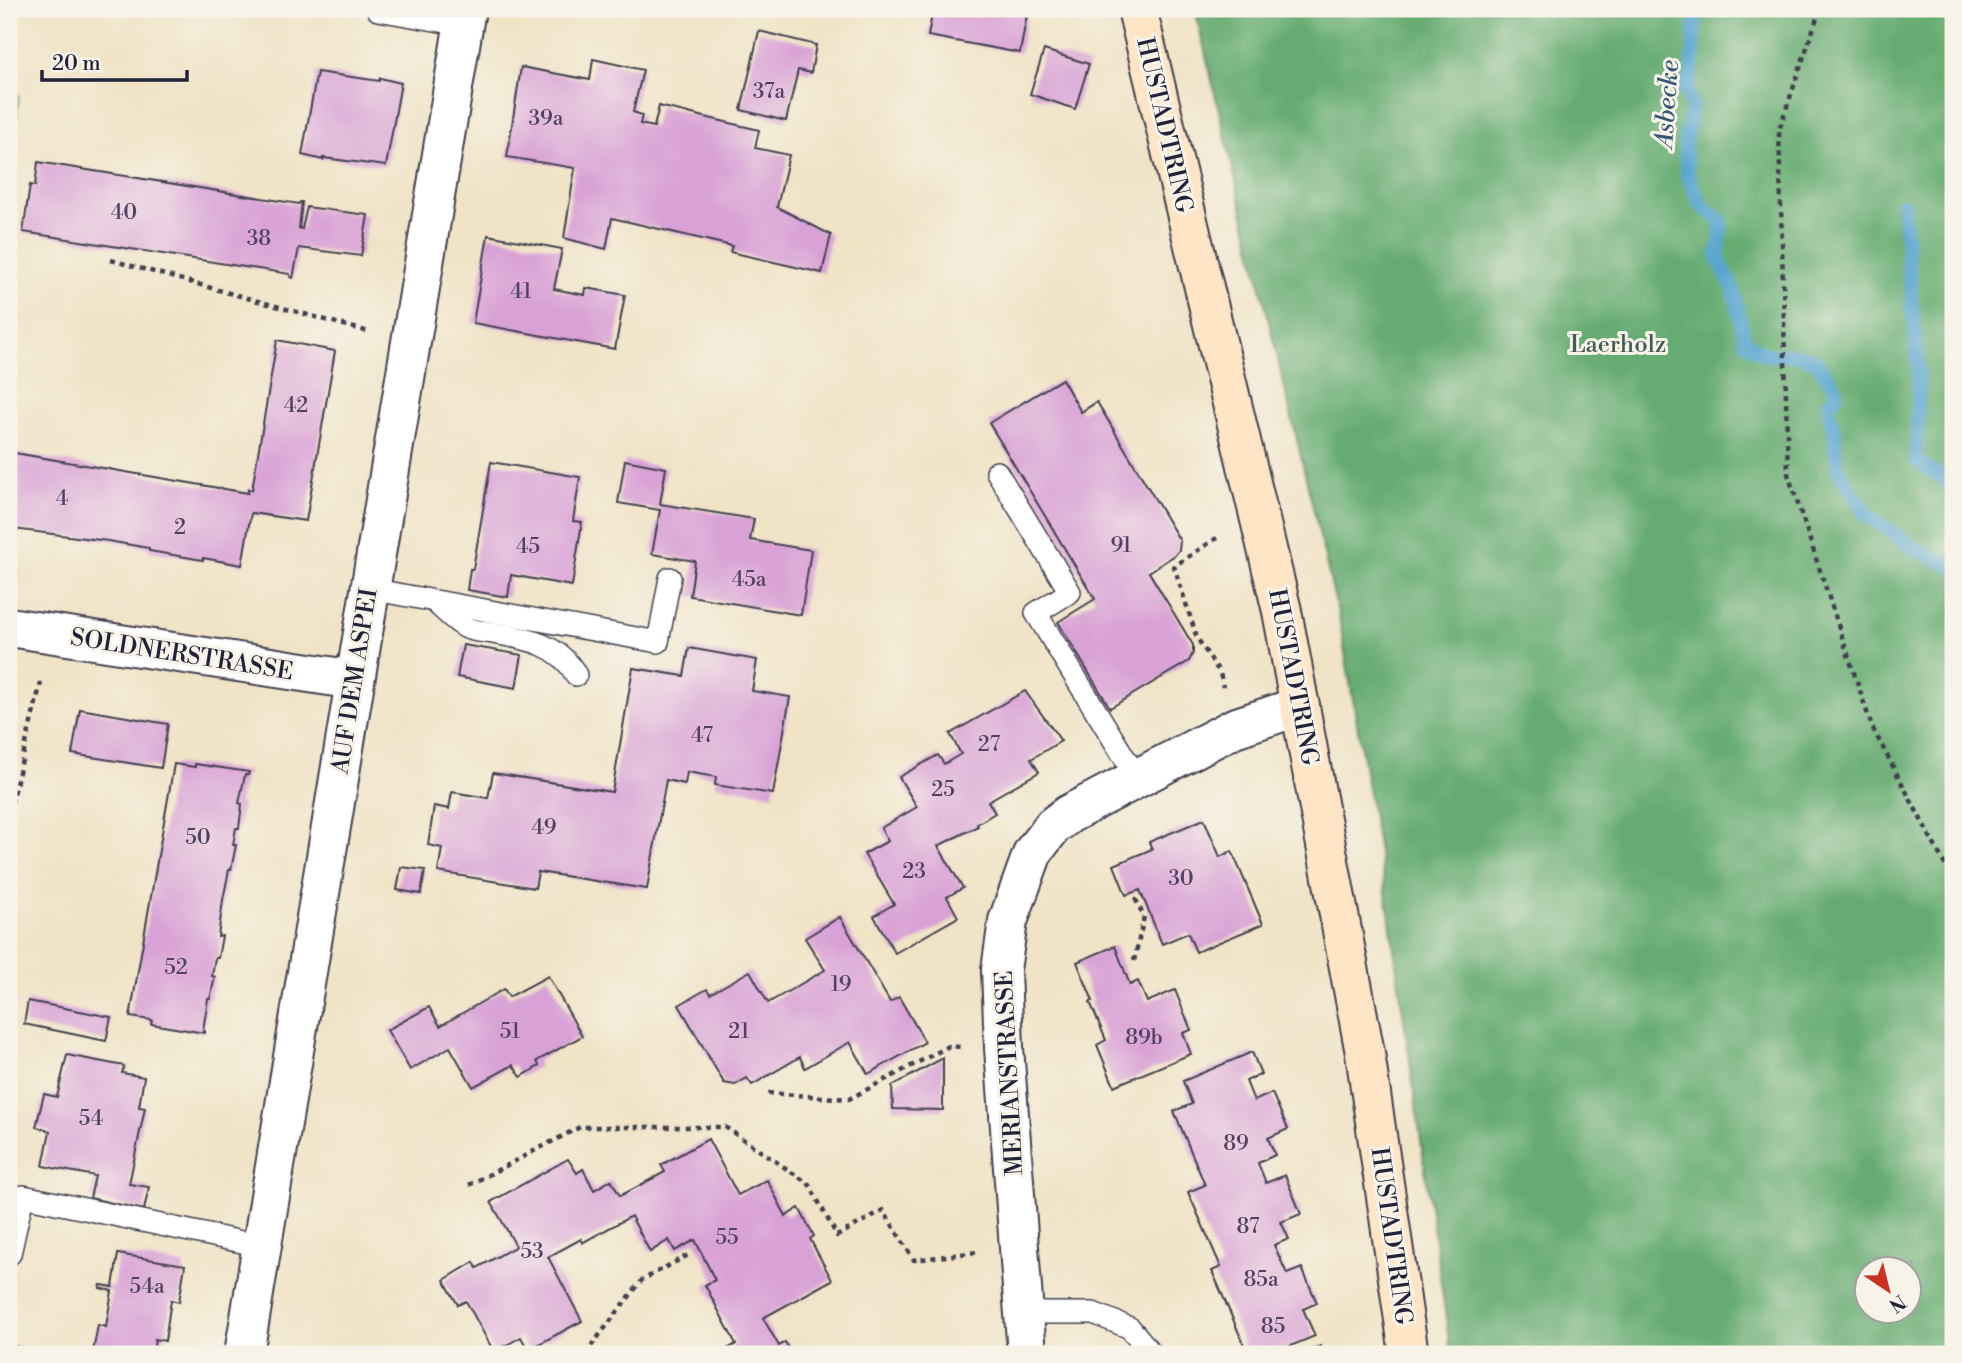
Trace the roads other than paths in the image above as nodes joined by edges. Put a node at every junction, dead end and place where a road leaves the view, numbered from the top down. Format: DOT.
graph roads {
  1 [pos="1137,9"];
  2 [pos="378,10"];
  3 [pos="464,17"];
  4 [pos="997,472"];
  5 [pos="670,578"];
  6 [pos="370,590"];
  7 [pos="434,601"];
  8 [pos="9,627"];
  9 [pos="576,675"];
  10 [pos="355,680"];
  11 [pos="1300,706"];
  12 [pos="1137,778"];
  13 [pos="261,1246"];
  14 [pos="10,1255"];
  15 [pos="1024,1313"];
  16 [pos="244,1354"];
  17 [pos="1027,1354"];
  18 [pos="1152,1354"];
  19 [pos="1409,1354"];
  1 -- 11 [label="street, HUSTADTRING"];
  2 -- 3 [label="lane"];
  3 -- 6 [label="street, AUF DEM ASPEI"];
  4 -- 12 [label="lane"];
  5 -- 7 [label="lane"];
  6 -- 7 [label="lane"];
  6 -- 10 [label="street, AUF DEM ASPEI"];
  7 -- 9 [label="lane"];
  8 -- 10 [label="street, SOLDNERSTRASSE"];
  10 -- 13 [label="street, AUF DEM ASPEI"];
  11 -- 12 [label="street, MERIANSTRASSE"];
  11 -- 19 [label="street, HUSTADTRING"];
  12 -- 15 [label="street, MERIANSTRASSE"];
  13 -- 14 [label="lane"];
  13 -- 16 [label="street, AUF DEM ASPEI"];
  15 -- 17 [label="street, MERIANSTRASSE"];
  15 -- 18 [label="lane"];
}
